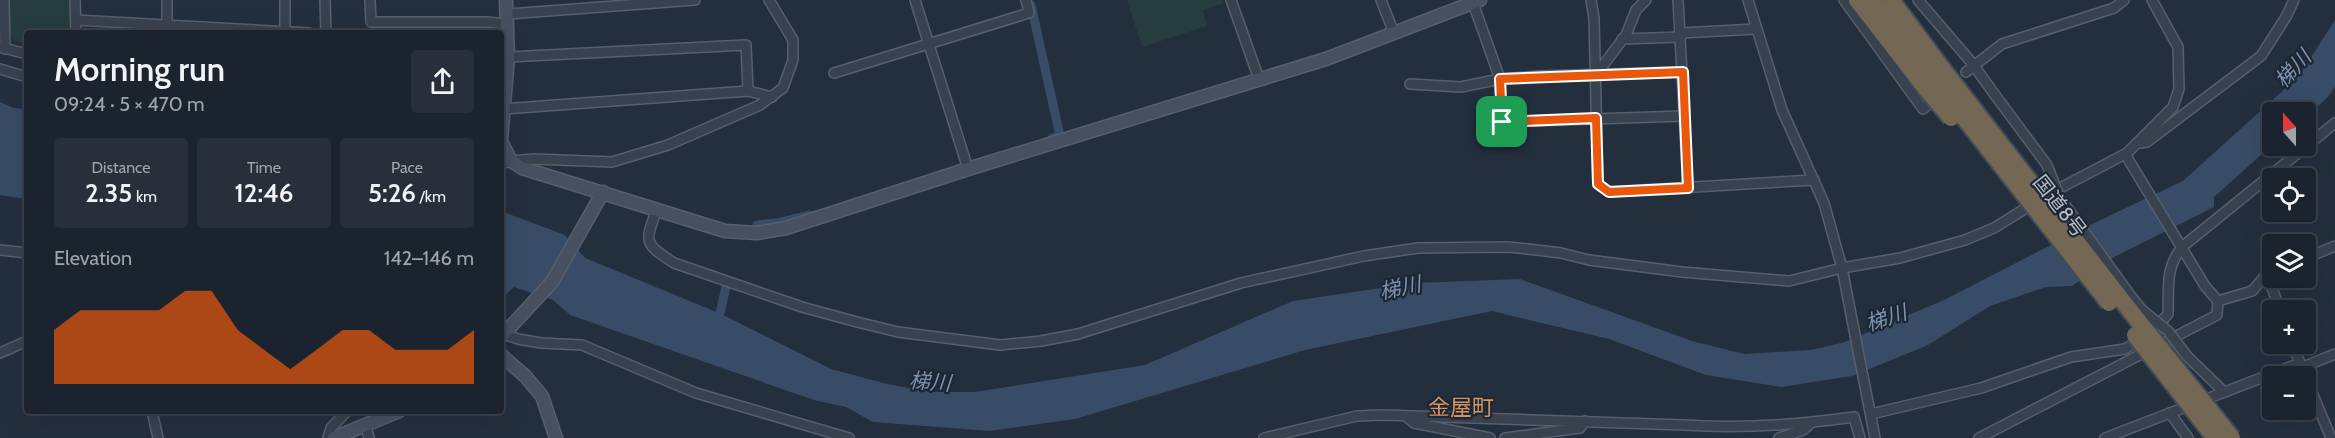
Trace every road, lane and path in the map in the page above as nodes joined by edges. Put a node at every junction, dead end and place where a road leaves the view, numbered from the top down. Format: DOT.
graph roads {
  1 [pos="4,0"];
  2 [pos="75,0"];
  3 [pos="167,0"];
  4 [pos="285,0"];
  5 [pos="325,0"];
  6 [pos="370,0"];
  7 [pos="506,0"];
  8 [pos="695,0"];
  9 [pos="769,0"];
  10 [pos="915,0"];
  11 [pos="1026,0"];
  12 [pos="1231,0"];
  13 [pos="1381,0"];
  14 [pos="1591,0"];
  15 [pos="1646,0"];
  16 [pos="1678,0"];
  17 [pos="1748,0"];
  18 [pos="1844,0"];
  19 [pos="1857,0"];
  20 [pos="1872,0"];
  21 [pos="1890,0"];
  22 [pos="1903,0"];
  23 [pos="1918,0"];
  24 [pos="2124,0"];
  25 [pos="2152,0"];
  26 [pos="2294,0"];
  27 [pos="1477,1"];
  28 [pos="506,19"];
  29 [pos="75,20"];
  30 [pos="487,22"];
  31 [pos="167,29"];
  32 [pos="1756,29"];
  33 [pos="76,30"];
  34 [pos="206,30"];
  35 [pos="285,30"];
  36 [pos="326,30"];
  37 [pos="487,30"];
  38 [pos="1394,33"];
  39 [pos="1681,35"];
  40 [pos="1622,39"];
  41 [pos="928,44"];
  42 [pos="2,48"];
  43 [pos="24,53"];
  44 [pos="508,57"];
  45 [pos="1974,65"];
  46 [pos="0,69"];
  47 [pos="1683,72"];
  48 [pos="834,73"];
  49 [pos="1595,76"];
  50 [pos="24,77"];
  51 [pos="1259,79"];
  52 [pos="1500,79"];
  53 [pos="1944,82"];
  54 [pos="1410,84"];
  55 [pos="748,91"];
  56 [pos="772,97"];
  57 [pos="504,99"];
  58 [pos="504,109"];
  59 [pos="1684,116"];
  60 [pos="1596,118"];
  61 [pos="2335,123"];
  62 [pos="504,148"];
  63 [pos="2130,152"];
  64 [pos="506,163"];
  65 [pos="968,169"];
  66 [pos="1814,180"];
  67 [pos="1688,188"];
  68 [pos="603,192"];
  69 [pos="657,209"];
  70 [pos="2057,227"];
  71 [pos="2181,245"];
  72 [pos="2335,246"];
  73 [pos="0,250"];
  74 [pos="24,253"];
  75 [pos="2316,254"];
  76 [pos="1843,271"];
  77 [pos="2262,281"];
  78 [pos="2218,301"];
  79 [pos="504,333"];
  80 [pos="24,342"];
  81 [pos="0,352"];
  82 [pos="2296,354"];
  83 [pos="2335,354"];
  84 [pos="504,358"];
  85 [pos="2301,365"];
  86 [pos="2224,392"];
  87 [pos="1870,410"];
  88 [pos="2170,413"];
  89 [pos="153,414"];
  90 [pos="344,414"];
  91 [pos="395,414"];
  92 [pos="1407,417"];
  93 [pos="1586,422"];
  94 [pos="1811,423"];
  95 [pos="819,428"];
  96 [pos="368,432"];
  97 [pos="158,438"];
  98 [pos="328,438"];
  99 [pos="334,438"];
  100 [pos="556,438"];
  101 [pos="817,438"];
  102 [pos="849,438"];
  103 [pos="1264,438"];
  104 [pos="1490,438"];
  105 [pos="1505,438"];
  106 [pos="1779,438"];
  107 [pos="1860,438"];
  108 [pos="1875,438"];
  109 [pos="1979,438"];
  110 [pos="2105,438"];
  111 [pos="2188,438"];
  112 [pos="2216,438"];
  113 [pos="2232,438"];
  114 [pos="2331,438"];
  1 -- 42 [label="street"];
  2 -- 29 [label="street"];
  3 -- 31 [label="street"];
  4 -- 35 [label="street"];
  5 -- 36 [label="street"];
  6 -- 30 [label="street"];
  7 -- 28 [label="street"];
  8 -- 28 [label="street"];
  9 -- 56 [label="street"];
  10 -- 41 [label="street"];
  11 -- 41 [label="street"];
  12 -- 51 [label="street"];
  13 -- 38 [label="street"];
  14 -- 49 [label="street"];
  15 -- 40 [label="street"];
  16 -- 39 [label="street"];
  17 -- 32 [label="street"];
  18 -- 53 [label="street"];
  19 -- 53 [label="highway"];
  20 -- 53 [label="highway, 国道8号"];
  21 -- 53 [label="highway, 国道8号"];
  22 -- 53 [label="highway"];
  23 -- 45 [label="street"];
  24 -- 45 [label="street"];
  25 -- 63 [label="street"];
  26 -- 63 [label="street"];
  27 -- 38 [label="street"];
  27 -- 52 [label="street"];
  28 -- 30 [label="street"];
  28 -- 44 [label="street"];
  29 -- 31 [label="street"];
  29 -- 33 [label="street"];
  30 -- 37 [label="street"];
  31 -- 34 [label="street"];
  32 -- 39 [label="street"];
  32 -- 66 [label="street"];
  38 -- 51 [label="street"];
  39 -- 40 [label="street"];
  39 -- 47 [label="street"];
  40 -- 49 [label="street"];
  41 -- 48 [label="street"];
  41 -- 65 [label="street"];
  42 -- 43 [label="street"];
  44 -- 55 [label="street"];
  44 -- 57 [label="street"];
  45 -- 53 [label="street"];
  45 -- 86 [label="street, bridge"];
  46 -- 50 [label="street"];
  47 -- 49 [label="street"];
  47 -- 59 [label="street"];
  49 -- 52 [label="street"];
  49 -- 60 [label="street"];
  51 -- 65 [label="street"];
  52 -- 54 [label="street"];
  52 -- 60 [label="street"];
  53 -- 70 [label="highway, 国道8号, bridge"];
  53 -- 70 [label="highway, bridge"];
  55 -- 56 [label="street"];
  55 -- 58 [label="street"];
  56 -- 64 [label="street"];
  59 -- 60 [label="street"];
  59 -- 67 [label="street"];
  60 -- 67 [label="street"];
  61 -- 71 [label="street"];
  62 -- 64 [label="street"];
  63 -- 71 [label="street"];
  63 -- 76 [label="street"];
  64 -- 68 [label="street"];
  65 -- 69 [label="street"];
  66 -- 67 [label="street"];
  66 -- 76 [label="street"];
  68 -- 69 [label="street"];
  68 -- 79 [label="street"];
  69 -- 76 [label="street"];
  70 -- 112 [label="highway, 国道8号, bridge"];
  70 -- 113 [label="highway, 国道8号, bridge"];
  71 -- 78 [label="street"];
  71 -- 87 [label="street"];
  72 -- 75 [label="street"];
  73 -- 74 [label="street"];
  76 -- 87 [label="street"];
  77 -- 78 [label="street"];
  78 -- 109 [label="street"];
  79 -- 95 [label="street"];
  80 -- 81 [label="street"];
  82 -- 85 [label="street"];
  83 -- 85 [label="street"];
  84 -- 100 [label="street"];
  85 -- 86 [label="street"];
  85 -- 114 [label="street"];
  86 -- 88 [label="street"];
  87 -- 108 [label="street"];
  88 -- 110 [label="street"];
  88 -- 111 [label="street"];
  89 -- 97 [label="street"];
  90 -- 98 [label="street"];
  91 -- 96 [label="street"];
  92 -- 93 [label="street"];
  92 -- 103 [label="street"];
  92 -- 104 [label="street"];
  93 -- 94 [label="street"];
  93 -- 105 [label="street"];
  94 -- 106 [label="street"];
  94 -- 107 [label="street"];
  95 -- 101 [label="street"];
  95 -- 102 [label="street"];
  96 -- 99 [label="street"];
}
